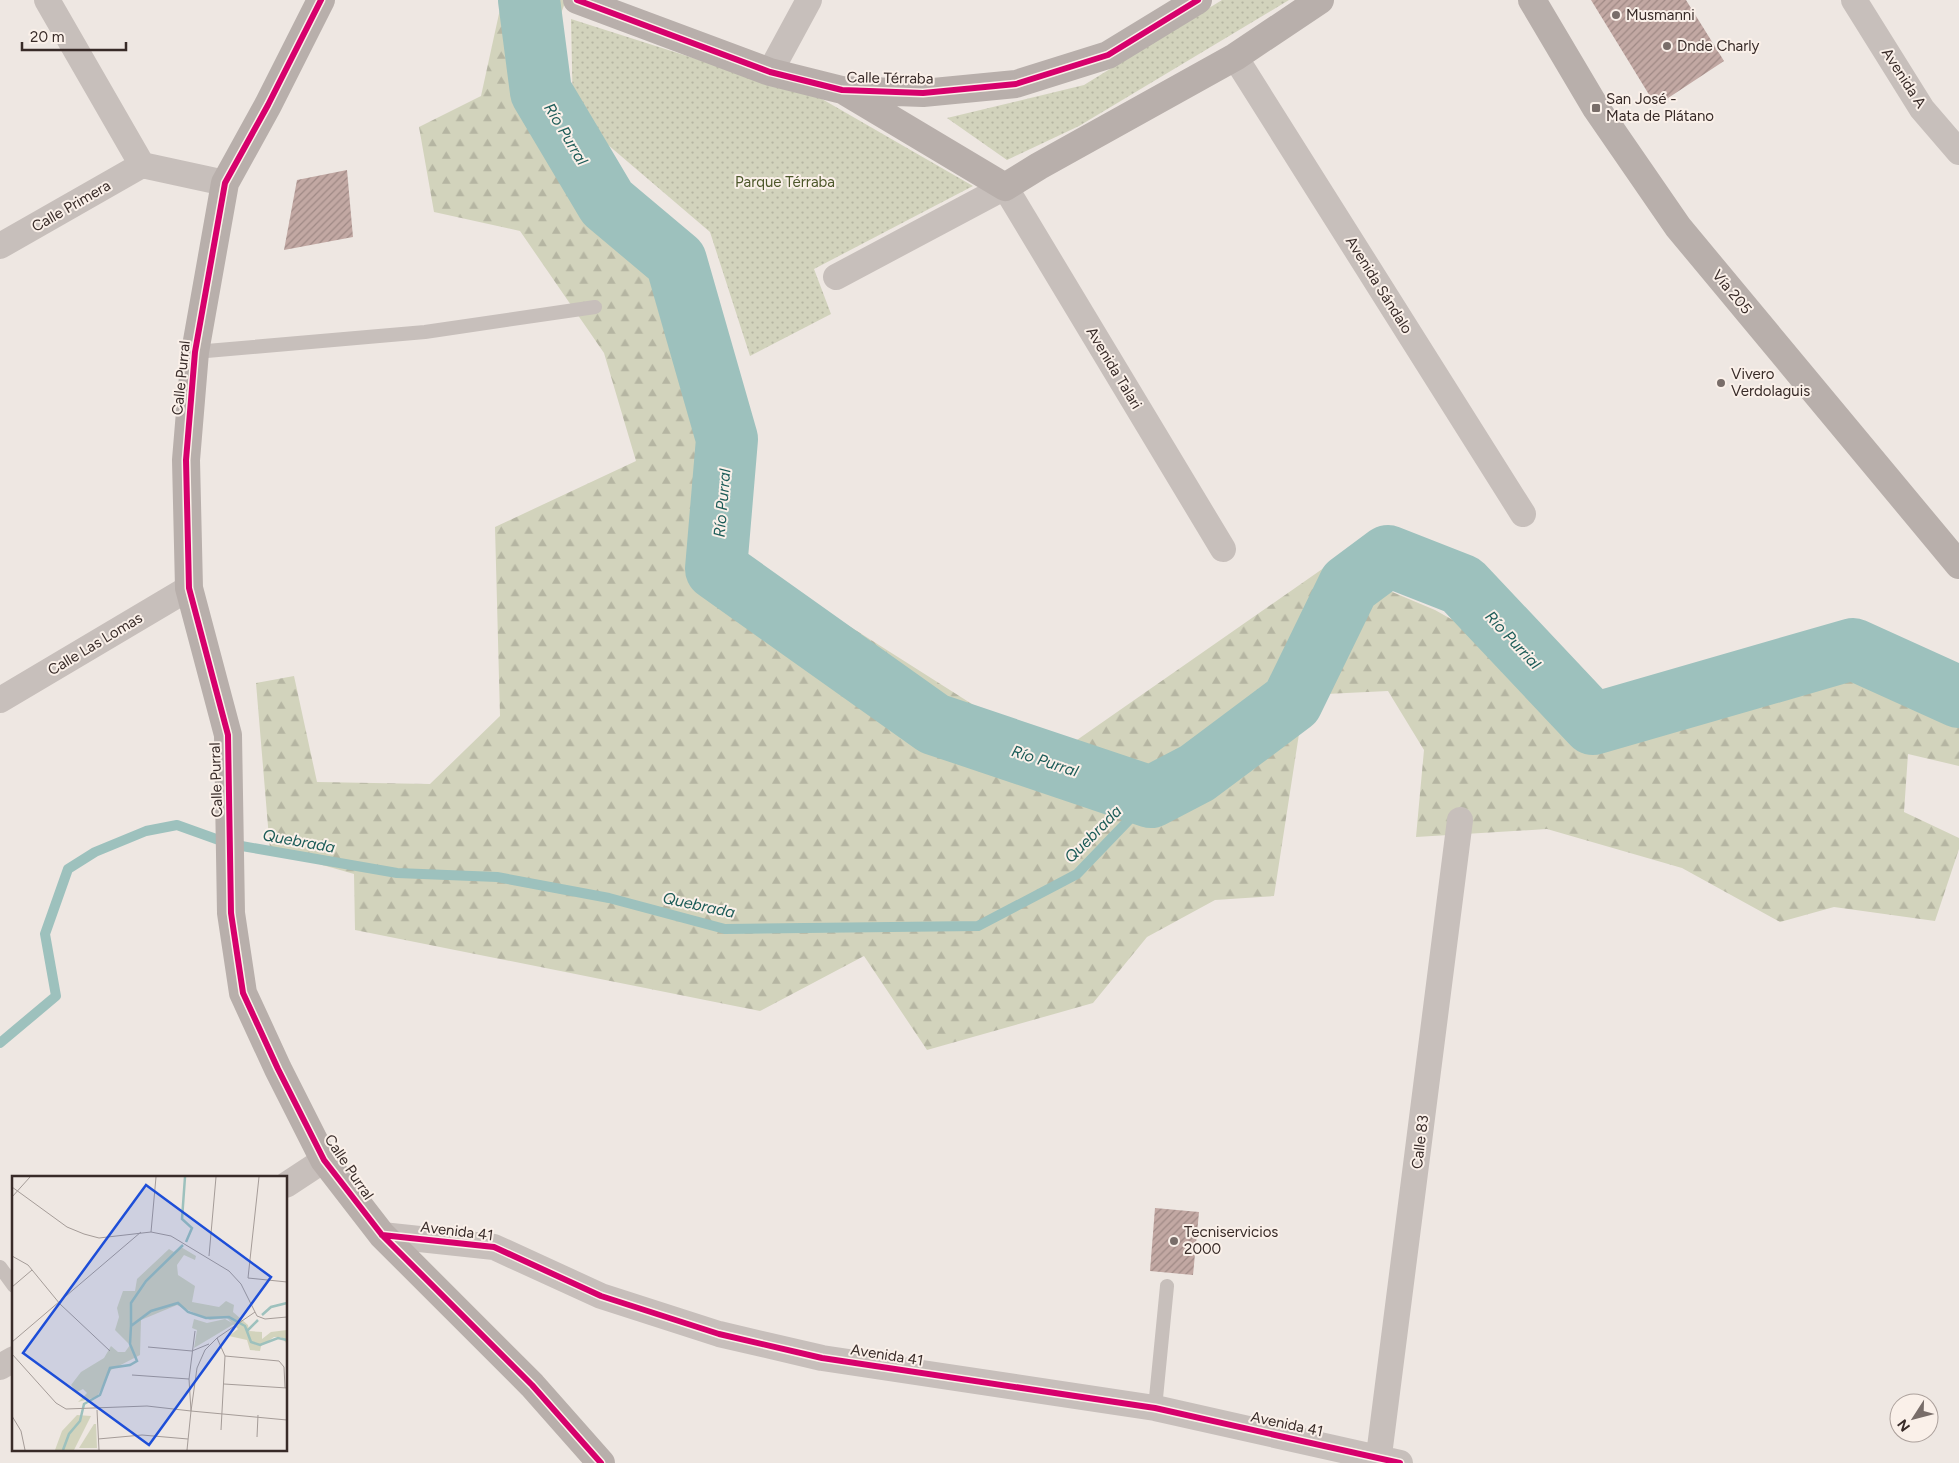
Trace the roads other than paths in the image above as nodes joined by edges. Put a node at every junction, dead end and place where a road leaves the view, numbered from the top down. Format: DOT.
graph roads {
  1 [pos="47,0"];
  2 [pos="321,0"];
  3 [pos="577,0"];
  4 [pos="809,0"];
  5 [pos="1198,0"];
  6 [pos="1320,0"];
  7 [pos="1532,0"];
  8 [pos="1854,0"];
  9 [pos="1235,57"];
  10 [pos="770,72"];
  11 [pos="842,90"];
  12 [pos="1959,152"];
  13 [pos="142,165"];
  14 [pos="225,183"];
  15 [pos="1006,187"];
  16 [pos="0,246"];
  17 [pos="836,278"];
  18 [pos="595,307"];
  19 [pos="195,352"];
  20 [pos="1523,514"];
  21 [pos="1223,549"];
  22 [pos="1959,565"];
  23 [pos="189,588"];
  24 [pos="0,700"];
  25 [pos="1460,820"];
  26 [pos="324,1160"];
  27 [pos="288,1184"];
  28 [pos="382,1235"];
  29 [pos="0,1267"];
  30 [pos="12,1283"];
  31 [pos="1167,1286"];
  32 [pos="12,1360"];
  33 [pos="0,1367"];
  34 [pos="1156,1408"];
  35 [pos="1386,1461"];
  36 [pos="601,1463"];
  1 -- 13 [label="street"];
  2 -- 14 [label="street, Calle Purral"];
  3 -- 10 [label="street, Calle Térraba"];
  4 -- 10 [label="street"];
  5 -- 11 [label="street, Calle Térraba"];
  6 -- 9 [label="street"];
  7 -- 22 [label="street, Vía 205"];
  8 -- 12 [label="street, Avenida A"];
  9 -- 15 [label="street"];
  9 -- 20 [label="street, Avenida Sándalo"];
  10 -- 11 [label="street, Calle Térraba"];
  11 -- 15 [label="street, Calle Térraba"];
  13 -- 14 [label="street"];
  13 -- 16 [label="street, Calle Primera"];
  14 -- 19 [label="street, Calle Purral"];
  15 -- 17 [label="street"];
  15 -- 21 [label="street, Avenida Talari"];
  18 -- 19 [label="lane"];
  19 -- 23 [label="street, Calle Purral"];
  23 -- 24 [label="street, Calle Las Lomas"];
  23 -- 26 [label="street, Calle Purral"];
  25 -- 35 [label="street, Calle 83"];
  26 -- 27 [label="street"];
  26 -- 28 [label="street, Calle Purral"];
  28 -- 34 [label="street, Avenida 41"];
  28 -- 36 [label="street, Calle Purral"];
  29 -- 30 [label="lane"];
  31 -- 34 [label="lane"];
  32 -- 33 [label="street"];
  34 -- 35 [label="street, Avenida 41"];
}
